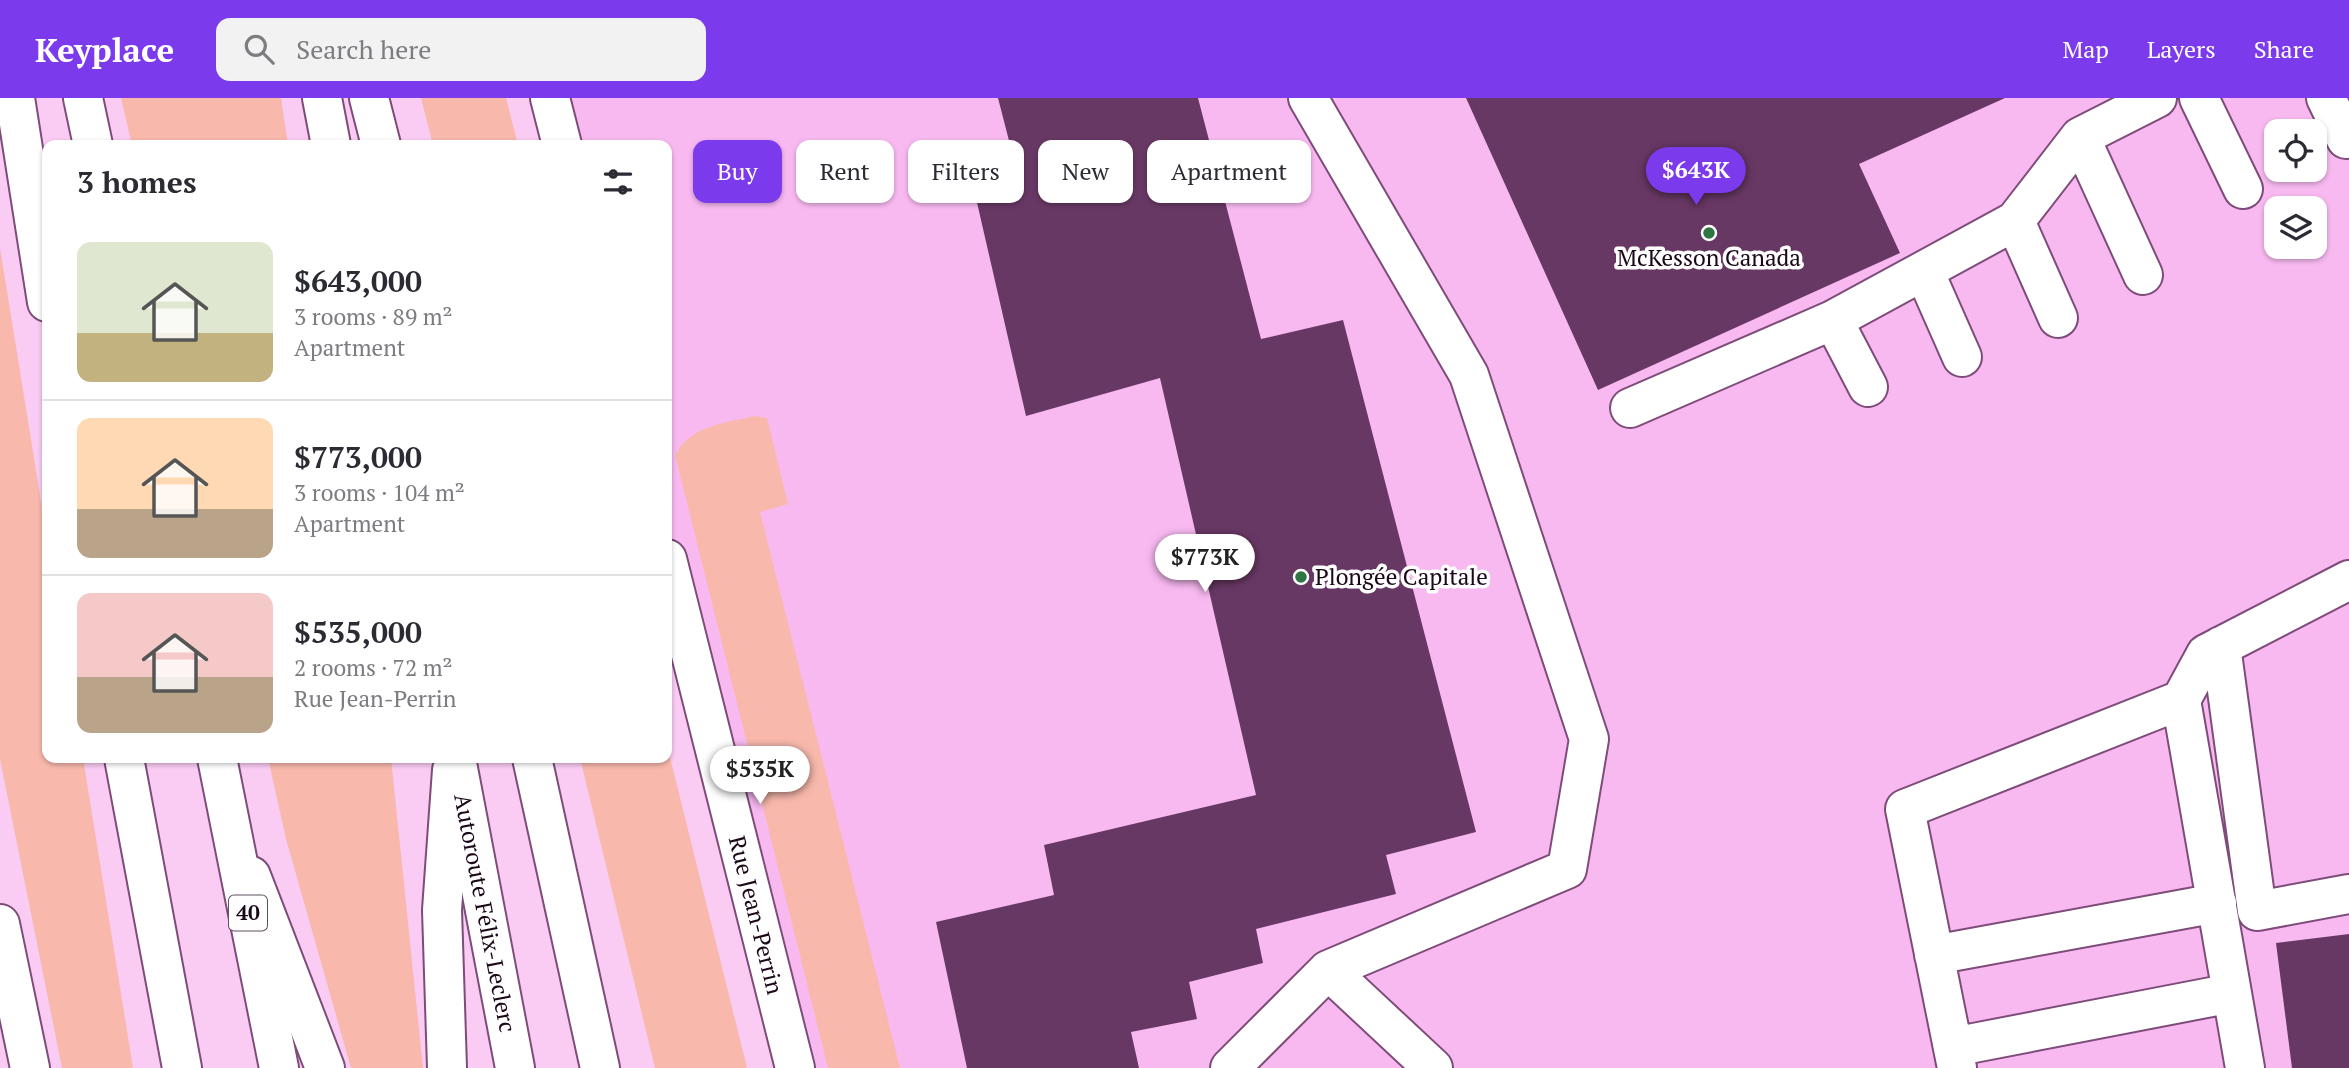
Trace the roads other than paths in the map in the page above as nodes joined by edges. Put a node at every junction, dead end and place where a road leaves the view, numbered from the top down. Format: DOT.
graph roads {
  1 [pos="15,98"];
  2 [pos="83,98"];
  3 [pos="322,98"];
  4 [pos="369,98"];
  5 [pos="551,98"];
  6 [pos="1308,98"];
  7 [pos="2158,98"];
  8 [pos="2199,98"];
  9 [pos="2326,98"];
  10 [pos="2080,137"];
  11 [pos="2346,139"];
  12 [pos="92,140"];
  13 [pos="330,140"];
  14 [pos="380,140"];
  15 [pos="561,140"];
  16 [pos="2243,189"];
  17 [pos="2015,221"];
  18 [pos="42,270"];
  19 [pos="1924,271"];
  20 [pos="2143,275"];
  21 [pos="2058,318"];
  22 [pos="1833,320"];
  23 [pos="1962,357"];
  24 [pos="1868,387"];
  25 [pos="1630,408"];
  26 [pos="672,579"];
  27 [pos="2349,580"];
  28 [pos="2221,646"];
  29 [pos="2180,700"];
  30 [pos="125,763"];
  31 [pos="218,763"];
  32 [pos="454,763"];
  33 [pos="455,763"];
  34 [pos="533,763"];
  35 [pos="231,825"];
  36 [pos="2349,894"];
  37 [pos="2217,903"];
  38 [pos="568,914"];
  39 [pos="0,924"];
  40 [pos="157,942"];
  41 [pos="1934,955"];
  42 [pos="1328,970"];
  43 [pos="2232,993"];
  44 [pos="8,999"];
  45 [pos="1955,1058"];
  46 [pos="30,1068"];
  47 [pos="175,1068"];
  48 [pos="182,1068"];
  49 [pos="279,1068"];
  50 [pos="325,1068"];
  51 [pos="447,1068"];
  52 [pos="515,1068"];
  53 [pos="600,1068"];
  54 [pos="608,1068"];
  55 [pos="795,1068"];
  56 [pos="1230,1068"];
  57 [pos="1433,1068"];
  58 [pos="2245,1068"];
  1 -- 18 [label="main road"];
  2 -- 12 [label="main road"];
  3 -- 13 [label="main road"];
  4 -- 14 [label="main road"];
  5 -- 15 [label="main road"];
  6 -- 42 [label="main road"];
  7 -- 10 [label="main road"];
  8 -- 16 [label="main road"];
  9 -- 11 [label="main road"];
  10 -- 17 [label="main road"];
  10 -- 20 [label="main road"];
  17 -- 19 [label="main road"];
  17 -- 21 [label="main road"];
  19 -- 22 [label="main road"];
  19 -- 23 [label="main road"];
  22 -- 24 [label="main road"];
  22 -- 25 [label="main road"];
  26 -- 55 [label="main road, Rue Jean-Perrin"];
  27 -- 28 [label="main road"];
  28 -- 29 [label="main road"];
  28 -- 36 [label="main road"];
  29 -- 37 [label="main road"];
  29 -- 41 [label="main road"];
  30 -- 40 [label="main road"];
  31 -- 35 [label="main road, 40"];
  32 -- 51 [label="main road"];
  33 -- 52 [label="main road, Autoroute Félix-Leclerc"];
  34 -- 38 [label="main road"];
  35 -- 49 [label="main road, 40"];
  35 -- 50 [label="main road"];
  37 -- 41 [label="main road"];
  37 -- 43 [label="main road"];
  38 -- 53 [label="main road"];
  38 -- 54 [label="main road"];
  39 -- 44 [label="main road"];
  40 -- 47 [label="main road"];
  40 -- 48 [label="main road"];
  41 -- 45 [label="main road"];
  42 -- 56 [label="main road"];
  42 -- 57 [label="main road"];
  43 -- 45 [label="main road"];
  43 -- 58 [label="main road"];
  44 -- 46 [label="main road"];
}
